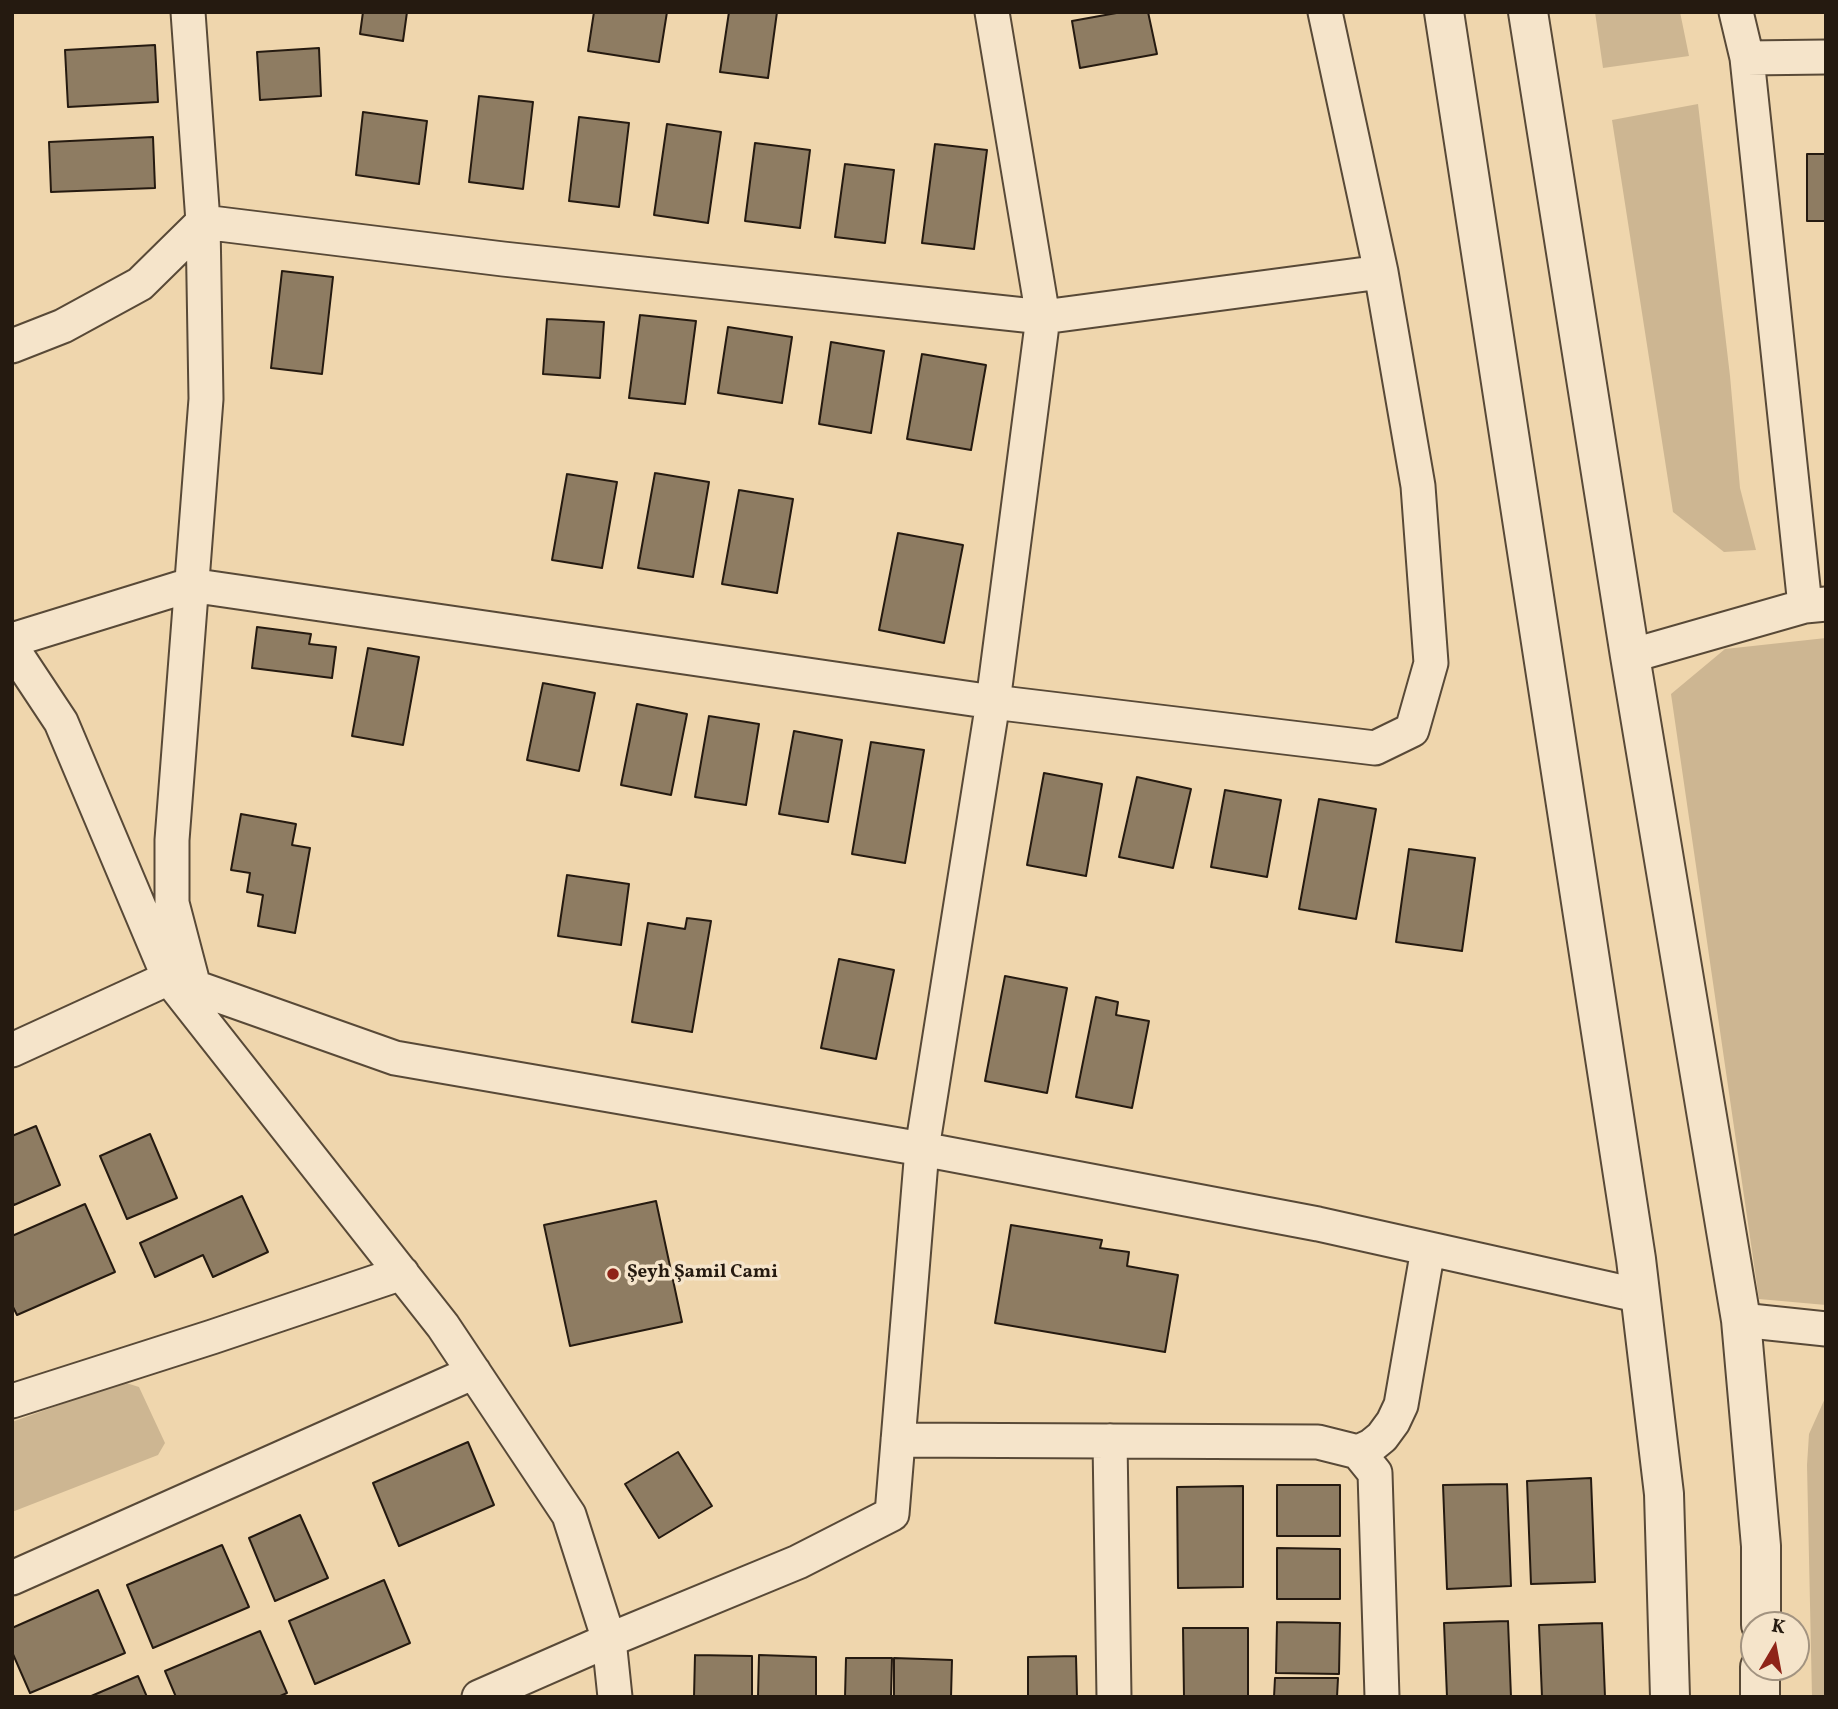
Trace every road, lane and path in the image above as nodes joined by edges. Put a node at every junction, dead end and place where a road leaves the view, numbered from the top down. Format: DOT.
graph roads {
  1 [pos="188,12"];
  2 [pos="992,12"];
  3 [pos="1325,12"];
  4 [pos="1444,12"];
  5 [pos="1528,12"];
  6 [pos="1736,12"];
  7 [pos="1826,57"];
  8 [pos="1746,58"];
  9 [pos="203,222"];
  10 [pos="1381,272"];
  11 [pos="1043,317"];
  12 [pos="12,346"];
  13 [pos="190,585"];
  14 [pos="1815,605"];
  15 [pos="12,640"];
  16 [pos="12,648"];
  17 [pos="1630,656"];
  18 [pos="993,702"];
  19 [pos="181,982"];
  20 [pos="12,1050"];
  21 [pos="922,1149"];
  22 [pos="1429,1249"];
  23 [pos="402,1273"];
  24 [pos="1641,1296"];
  25 [pos="1741,1320"];
  26 [pos="1826,1329"];
  27 [pos="474,1372"];
  28 [pos="12,1401"];
  29 [pos="898,1440"];
  30 [pos="1110,1441"];
  31 [pos="1358,1452"];
  32 [pos="12,1578"];
  33 [pos="1761,1611"];
  34 [pos="609,1640"];
  35 [pos="479,1697"];
  36 [pos="615,1697"];
  37 [pos="1115,1697"];
  38 [pos="1382,1697"];
  39 [pos="1670,1697"];
  1 -- 9 [label="street"];
  2 -- 11 [label="street"];
  3 -- 10 [label="street"];
  4 -- 24 [label="street"];
  5 -- 17 [label="street"];
  6 -- 8 [label="street"];
  7 -- 8 [label="street"];
  8 -- 14 [label="street"];
  9 -- 11 [label="street"];
  9 -- 12 [label="street"];
  9 -- 13 [label="street"];
  10 -- 11 [label="street"];
  10 -- 18 [label="street"];
  11 -- 18 [label="street"];
  13 -- 15 [label="street"];
  13 -- 18 [label="street"];
  13 -- 19 [label="street"];
  14 -- 17 [label="street"];
  16 -- 19 [label="street"];
  17 -- 25 [label="street"];
  18 -- 21 [label="street"];
  19 -- 20 [label="street"];
  19 -- 21 [label="street"];
  19 -- 23 [label="street"];
  21 -- 22 [label="street"];
  21 -- 29 [label="street"];
  22 -- 24 [label="street"];
  22 -- 31 [label="street"];
  23 -- 27 [label="street"];
  23 -- 28 [label="street"];
  24 -- 39 [label="street"];
  25 -- 26 [label="street"];
  25 -- 33 [label="street"];
  27 -- 32 [label="street"];
  27 -- 34 [label="street"];
  29 -- 30 [label="street"];
  29 -- 34 [label="street"];
  30 -- 31 [label="street"];
  30 -- 37 [label="street"];
  31 -- 38 [label="street"];
  34 -- 35 [label="street"];
  34 -- 36 [label="street"];
}
